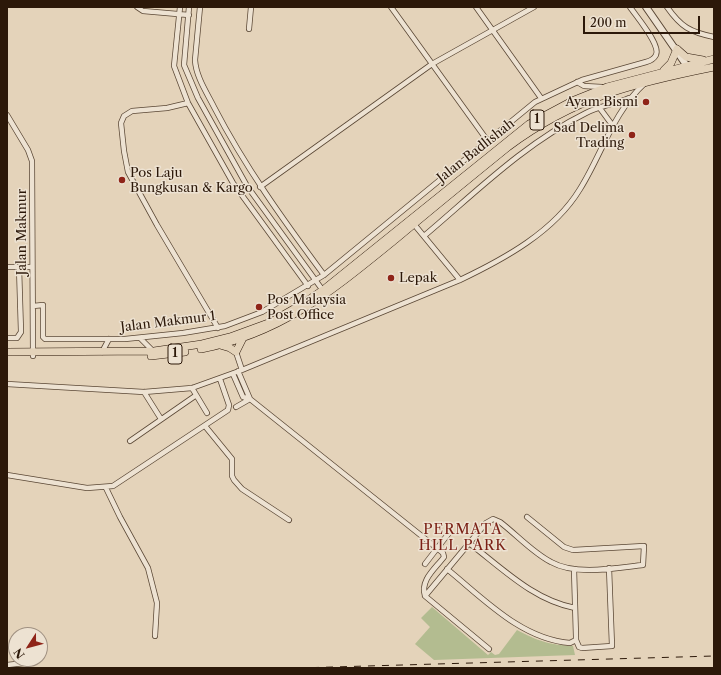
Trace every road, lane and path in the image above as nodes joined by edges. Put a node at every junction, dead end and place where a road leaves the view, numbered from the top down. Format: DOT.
graph roads {
  1 [pos="137,7"];
  2 [pos="180,7"];
  3 [pos="190,7"];
  4 [pos="200,7"];
  5 [pos="251,7"];
  6 [pos="391,7"];
  7 [pos="476,7"];
  8 [pos="534,7"];
  9 [pos="630,7"];
  10 [pos="646,7"];
  11 [pos="667,7"];
  12 [pos="179,14"];
  13 [pos="189,15"];
  14 [pos="249,29"];
  15 [pos="493,30"];
  16 [pos="714,37"];
  17 [pos="676,49"];
  18 [pos="714,59"];
  19 [pos="432,64"];
  20 [pos="714,67"];
  21 [pos="689,69"];
  22 [pos="661,72"];
  23 [pos="577,82"];
  24 [pos="646,82"];
  25 [pos="607,87"];
  26 [pos="541,98"];
  27 [pos="592,98"];
  28 [pos="629,98"];
  29 [pos="188,102"];
  30 [pos="600,107"];
  31 [pos="7,115"];
  32 [pos="613,126"];
  33 [pos="486,140"];
  34 [pos="260,187"];
  35 [pos="412,221"];
  36 [pos="424,236"];
  37 [pos="19,266"];
  38 [pos="7,267"];
  39 [pos="32,267"];
  40 [pos="324,275"];
  41 [pos="316,280"];
  42 [pos="460,280"];
  43 [pos="308,286"];
  44 [pos="325,293"];
  45 [pos="33,306"];
  46 [pos="218,328"];
  47 [pos="43,334"];
  48 [pos="34,335"];
  49 [pos="7,338"];
  50 [pos="140,338"];
  51 [pos="243,338"];
  52 [pos="109,339"];
  53 [pos="220,345"];
  54 [pos="154,351"];
  55 [pos="7,352"];
  56 [pos="102,352"];
  57 [pos="236,352"];
  58 [pos="33,355"];
  59 [pos="7,356"];
  60 [pos="240,371"];
  61 [pos="233,374"];
  62 [pos="220,379"];
  63 [pos="7,384"];
  64 [pos="192,388"];
  65 [pos="144,392"];
  66 [pos="195,396"];
  67 [pos="250,399"];
  68 [pos="236,407"];
  69 [pos="207,413"];
  70 [pos="161,420"];
  71 [pos="205,426"];
  72 [pos="130,441"];
  73 [pos="7,475"];
  74 [pos="106,488"];
  75 [pos="527,517"];
  76 [pos="289,520"];
  77 [pos="449,534"];
  78 [pos="469,542"];
  79 [pos="437,548"];
  80 [pos="425,564"];
  81 [pos="609,568"];
  82 [pos="447,569"];
  83 [pos="574,569"];
  84 [pos="426,596"];
  85 [pos="574,608"];
  86 [pos="155,636"];
  87 [pos="576,640"];
  88 [pos="489,649"];
  1 -- 12 [label="street"];
  2 -- 12 [label="street"];
  3 -- 13 [label="street"];
  4 -- 34 [label="street"];
  5 -- 14 [label="street"];
  6 -- 19 [label="street"];
  7 -- 15 [label="street"];
  8 -- 15 [label="street"];
  9 -- 23 [label="street, Jalan Makmur 1"];
  10 -- 17 [label="street"];
  11 -- 16 [label="street"];
  12 -- 13 [label="street"];
  12 -- 29 [label="street"];
  13 -- 41 [label="street"];
  15 -- 19 [label="street"];
  15 -- 26 [label="street"];
  17 -- 18 [label="main road"];
  17 -- 21 [label="street"];
  17 -- 22 [label="main road"];
  18 -- 21 [label="main road, Jalan Badlishah / 1"];
  19 -- 33 [label="street"];
  19 -- 34 [label="street"];
  20 -- 21 [label="main road, Jalan Badlishah / 1"];
  21 -- 22 [label="main road, Jalan Badlishah / 1"];
  21 -- 24 [label="main road, Jalan Badlishah / 1"];
  22 -- 25 [label="main road, Jalan Badlishah / 1"];
  23 -- 25 [label="street"];
  23 -- 26 [label="street, Jalan Makmur 1"];
  24 -- 27 [label="main road, Jalan Badlishah / 1"];
  24 -- 28 [label="street"];
  25 -- 35 [label="main road, Jalan Badlishah / 1"];
  26 -- 33 [label="street, Jalan Makmur 1"];
  27 -- 30 [label="street"];
  27 -- 35 [label="main road, Jalan Badlishah / 1"];
  28 -- 30 [label="street"];
  28 -- 32 [label="street"];
  29 -- 43 [label="street"];
  29 -- 46 [label="street"];
  30 -- 32 [label="street"];
  30 -- 36 [label="street"];
  31 -- 39 [label="street, Jalan Makmur"];
  32 -- 42 [label="street"];
  33 -- 40 [label="street, Jalan Makmur 1"];
  34 -- 40 [label="street"];
  35 -- 36 [label="street"];
  35 -- 44 [label="main road, Jalan Badlishah / 1"];
  36 -- 42 [label="street"];
  37 -- 38 [label="street"];
  37 -- 39 [label="street"];
  37 -- 49 [label="street"];
  39 -- 45 [label="street, Jalan Makmur"];
  40 -- 41 [label="street, Jalan Makmur 1"];
  41 -- 43 [label="street, Jalan Makmur 1"];
  41 -- 44 [label="street"];
  42 -- 60 [label="street"];
  43 -- 46 [label="street, Jalan Makmur 1"];
  44 -- 51 [label="main road, 1"];
  44 -- 54 [label="main road, 1"];
  45 -- 47 [label="street"];
  45 -- 48 [label="street, Jalan Makmur"];
  46 -- 50 [label="street, Jalan Makmur 1"];
  47 -- 48 [label="street"];
  47 -- 52 [label="street, Jalan Makmur 1"];
  48 -- 58 [label="street, Jalan Makmur"];
  50 -- 52 [label="street, Jalan Makmur 1"];
  50 -- 54 [label="street"];
  51 -- 53 [label="main road, 1"];
  51 -- 57 [label="main road"];
  52 -- 56 [label="street"];
  53 -- 57 [label="main road"];
  53 -- 58 [label="main road, 1"];
  54 -- 56 [label="main road, 1"];
  55 -- 58 [label="main road, 1"];
  56 -- 58 [label="main road, 1"];
  57 -- 60 [label="street"];
  58 -- 59 [label="main road, 1"];
  60 -- 61 [label="street"];
  60 -- 67 [label="street"];
  61 -- 62 [label="street"];
  61 -- 67 [label="street"];
  62 -- 64 [label="street"];
  62 -- 71 [label="street"];
  63 -- 65 [label="street"];
  64 -- 65 [label="street"];
  64 -- 66 [label="street"];
  65 -- 70 [label="street"];
  66 -- 69 [label="street"];
  66 -- 70 [label="street"];
  67 -- 68 [label="street"];
  67 -- 79 [label="street"];
  70 -- 72 [label="street"];
  71 -- 74 [label="street"];
  71 -- 76 [label="street"];
  73 -- 74 [label="street"];
  74 -- 86 [label="street"];
  75 -- 81 [label="street"];
  77 -- 79 [label="street"];
  78 -- 82 [label="street"];
  78 -- 83 [label="street"];
  78 -- 85 [label="street"];
  79 -- 80 [label="street"];
  79 -- 84 [label="street"];
  81 -- 83 [label="street"];
  81 -- 87 [label="street"];
  82 -- 84 [label="street"];
  82 -- 87 [label="street"];
  83 -- 85 [label="street"];
  84 -- 88 [label="street"];
  85 -- 87 [label="street"];
}
